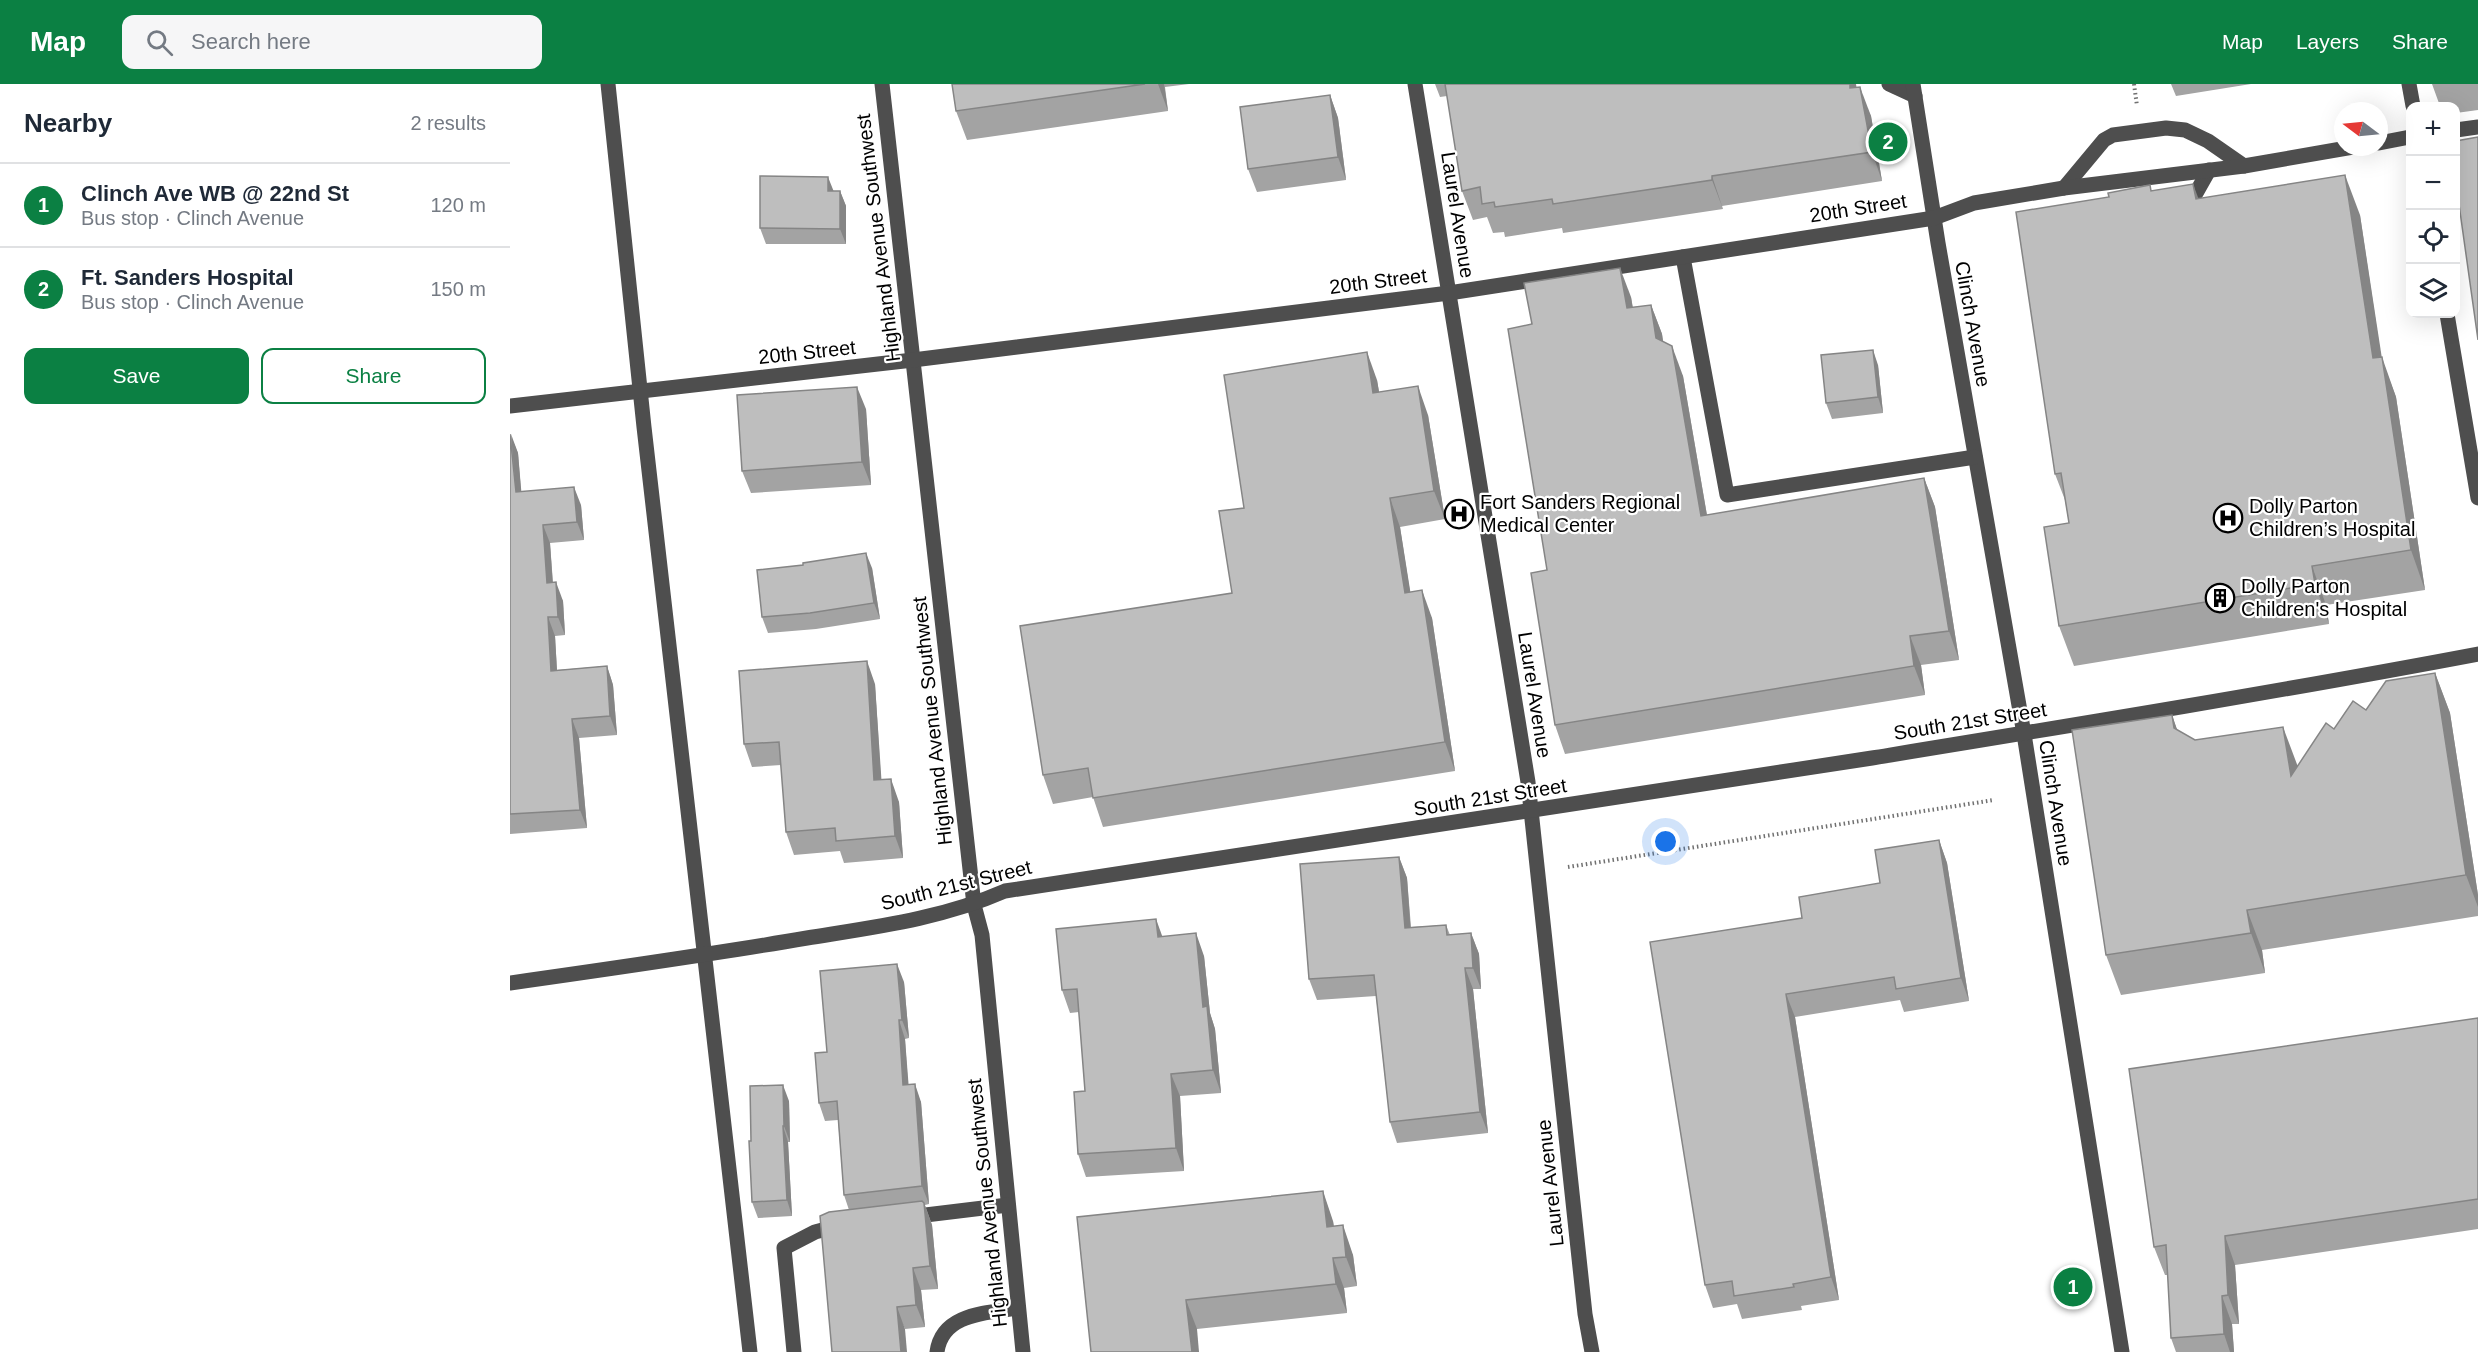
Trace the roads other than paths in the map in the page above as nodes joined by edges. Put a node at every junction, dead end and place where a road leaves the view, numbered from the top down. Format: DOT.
graph roads {
  1 [pos="608,84"];
  2 [pos="882,84"];
  3 [pos="1415,84"];
  4 [pos="1889,84"];
  5 [pos="2409,84"];
  6 [pos="1914,90"];
  7 [pos="2412,102"];
  8 [pos="2478,127"];
  9 [pos="2460,129"];
  10 [pos="2406,138"];
  11 [pos="2388,141"];
  12 [pos="2334,150"];
  13 [pos="2244,165"];
  14 [pos="2209,170"];
  15 [pos="2064,188"];
  16 [pos="2002,198"];
  17 [pos="2022,211"];
  18 [pos="2169,214"];
  19 [pos="1934,218"];
  20 [pos="1683,257"];
  21 [pos="1449,293"];
  22 [pos="2448,318"];
  23 [pos="913,360"];
  24 [pos="641,391"];
  25 [pos="510,406"];
  26 [pos="1976,457"];
  27 [pos="2478,498"];
  28 [pos="2478,654"];
  29 [pos="2024,734"];
  30 [pos="1530,812"];
  31 [pos="974,905"];
  32 [pos="706,955"];
  33 [pos="510,983"];
  34 [pos="1008,1205"];
  35 [pos="892,1219"];
  36 [pos="858,1223"];
  37 [pos="1018,1308"];
  38 [pos="750,1352"];
  39 [pos="794,1352"];
  40 [pos="938,1352"];
  41 [pos="1023,1352"];
  42 [pos="1592,1352"];
  43 [pos="2122,1352"];
  1 -- 24 [label="street"];
  2 -- 23 [label="street, Highland Avenue Southwest"];
  3 -- 21 [label="street, Laurel Avenue"];
  4 -- 6 [label="street"];
  5 -- 7 [label="street"];
  6 -- 19 [label="street, Clinch Avenue"];
  8 -- 9 [label="street"];
  10 -- 11 [label="street"];
  12 -- 13 [label="street, 20th Street"];
  13 -- 14 [label="street, 20th Street"];
  13 -- 15 [label="street"];
  14 -- 15 [label="street, 20th Street"];
  14 -- 18 [label="street"];
  15 -- 16 [label="street, 20th Street"];
  16 -- 17 [label="street"];
  16 -- 19 [label="street, 20th Street"];
  19 -- 20 [label="street, 20th Street"];
  19 -- 26 [label="street, Clinch Avenue"];
  20 -- 21 [label="street, 20th Street"];
  20 -- 26 [label="street"];
  21 -- 23 [label="street, 20th Street"];
  21 -- 30 [label="street, Laurel Avenue"];
  22 -- 27 [label="street"];
  23 -- 24 [label="street, 20th Street"];
  23 -- 31 [label="street, Highland Avenue Southwest"];
  24 -- 25 [label="street, 20th Street"];
  24 -- 32 [label="street"];
  26 -- 29 [label="street, Clinch Avenue"];
  28 -- 29 [label="street, South 21st Street"];
  29 -- 30 [label="street, South 21st Street"];
  29 -- 43 [label="street, Clinch Avenue"];
  30 -- 31 [label="street, South 21st Street"];
  30 -- 42 [label="street, Laurel Avenue"];
  31 -- 32 [label="street, South 21st Street"];
  31 -- 34 [label="street, Highland Avenue Southwest"];
  32 -- 33 [label="street, South 21st Street"];
  32 -- 38 [label="street"];
  34 -- 35 [label="street"];
  34 -- 37 [label="street, Highland Avenue Southwest"];
  36 -- 39 [label="street"];
  37 -- 40 [label="street"];
  37 -- 41 [label="street, Highland Avenue Southwest"];
}
